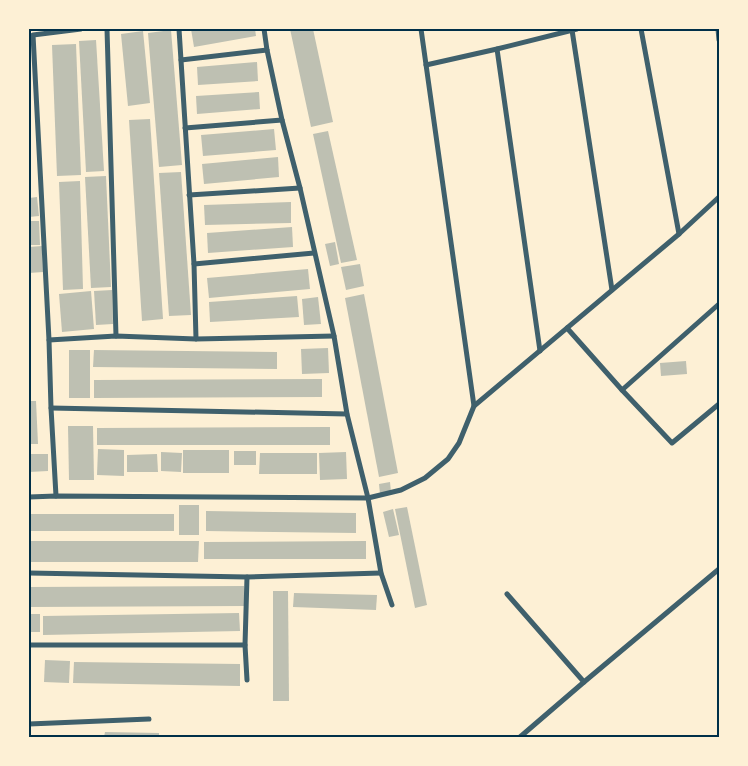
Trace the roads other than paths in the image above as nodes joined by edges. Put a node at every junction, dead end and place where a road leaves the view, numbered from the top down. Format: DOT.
graph roads {
  1 [pos="81,29"];
  2 [pos="108,29"];
  3 [pos="179,29"];
  4 [pos="264,29"];
  5 [pos="421,29"];
  6 [pos="574,29"];
  7 [pos="641,29"];
  8 [pos="718,29"];
  9 [pos="719,40"];
  10 [pos="497,49"];
  11 [pos="267,50"];
  12 [pos="181,60"];
  13 [pos="426,65"];
  14 [pos="282,120"];
  15 [pos="185,128"];
  16 [pos="300,188"];
  17 [pos="190,196"];
  18 [pos="719,197"];
  19 [pos="678,234"];
  20 [pos="314,253"];
  21 [pos="194,264"];
  22 [pos="612,290"];
  23 [pos="719,304"];
  24 [pos="567,328"];
  25 [pos="116,336"];
  26 [pos="334,336"];
  27 [pos="196,339"];
  28 [pos="49,340"];
  29 [pos="540,351"];
  30 [pos="622,390"];
  31 [pos="719,404"];
  32 [pos="474,406"];
  33 [pos="51,408"];
  34 [pos="347,414"];
  35 [pos="56,496"];
  36 [pos="29,497"];
  37 [pos="368,498"];
  38 [pos="719,569"];
  39 [pos="29,572"];
  40 [pos="380,574"];
  41 [pos="247,577"];
  42 [pos="507,594"];
  43 [pos="392,605"];
  44 [pos="29,644"];
  45 [pos="245,645"];
  46 [pos="248,680"];
  47 [pos="584,682"];
  48 [pos="149,719"];
  49 [pos="29,724"];
  50 [pos="520,737"];
  1 -- 28 [label="street"];
  2 -- 25 [label="street"];
  3 -- 12 [label="street"];
  4 -- 11 [label="street"];
  5 -- 13 [label="street"];
  6 -- 10 [label="street"];
  6 -- 22 [label="street"];
  7 -- 19 [label="street"];
  8 -- 9 [label="street"];
  10 -- 13 [label="street"];
  10 -- 29 [label="street"];
  11 -- 12 [label="street"];
  11 -- 14 [label="street"];
  12 -- 15 [label="street"];
  13 -- 32 [label="street"];
  14 -- 15 [label="street"];
  14 -- 16 [label="street"];
  15 -- 17 [label="street"];
  16 -- 17 [label="street"];
  16 -- 20 [label="street"];
  17 -- 21 [label="street"];
  18 -- 19 [label="street"];
  19 -- 22 [label="street"];
  20 -- 21 [label="street"];
  20 -- 26 [label="street"];
  21 -- 27 [label="street"];
  22 -- 24 [label="street"];
  23 -- 30 [label="street"];
  24 -- 29 [label="street"];
  24 -- 30 [label="street"];
  25 -- 27 [label="street"];
  25 -- 28 [label="street"];
  26 -- 27 [label="street"];
  26 -- 34 [label="street"];
  28 -- 33 [label="street"];
  29 -- 32 [label="street"];
  30 -- 31 [label="street"];
  32 -- 37 [label="street"];
  33 -- 34 [label="street"];
  33 -- 35 [label="street"];
  34 -- 37 [label="street"];
  35 -- 36 [label="street"];
  35 -- 37 [label="street"];
  37 -- 40 [label="street"];
  38 -- 47 [label="street"];
  39 -- 41 [label="street"];
  40 -- 41 [label="street"];
  40 -- 43 [label="street"];
  41 -- 45 [label="street"];
  42 -- 47 [label="street"];
  44 -- 45 [label="street"];
  45 -- 46 [label="street"];
  47 -- 50 [label="street"];
  48 -- 49 [label="street"];
}
